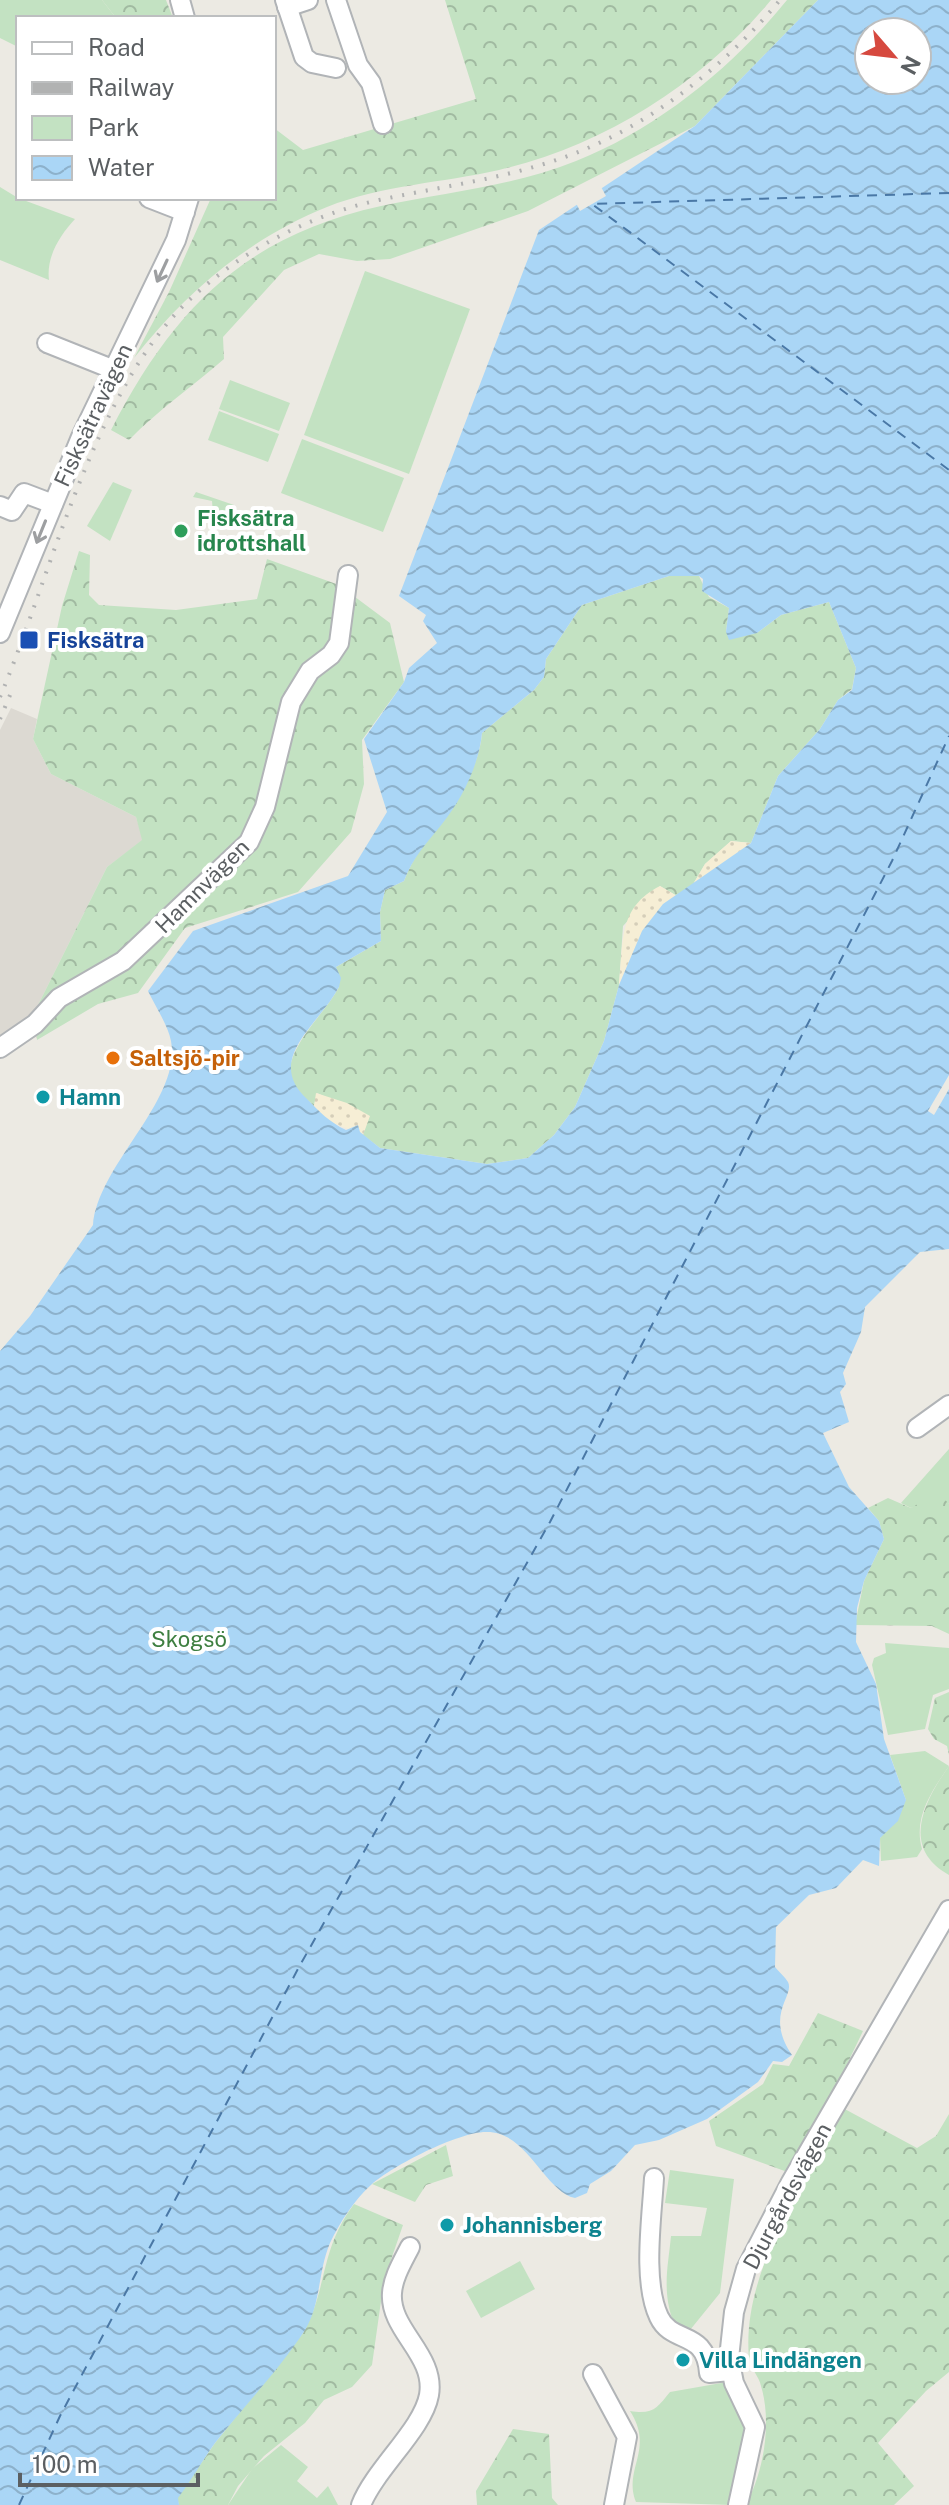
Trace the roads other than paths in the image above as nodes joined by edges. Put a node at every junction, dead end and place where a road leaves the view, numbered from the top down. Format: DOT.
graph roads {
  1 [pos="308,0"];
  2 [pos="336,0"];
  3 [pos="286,4"];
  4 [pos="336,68"];
  5 [pos="383,124"];
  6 [pos="160,200"];
  7 [pos="187,205"];
  8 [pos="47,343"];
  9 [pos="112,369"];
  10 [pos="53,504"];
  11 [pos="0,506"];
  12 [pos="348,575"];
  13 [pos="0,633"];
  14 [pos="0,1048"];
  15 [pos="949,1405"];
  16 [pos="917,1428"];
  17 [pos="949,1910"];
  18 [pos="654,2178"];
  19 [pos="410,2247"];
  20 [pos="730,2371"];
  21 [pos="593,2374"];
  22 [pos="361,2505"];
  23 [pos="614,2505"];
  24 [pos="738,2505"];
  1 -- 3 [label="street"];
  2 -- 5 [label="street"];
  3 -- 4 [label="street"];
  6 -- 7 [label="street"];
  7 -- 9 [label="street, Fisksätravägen, one-way"];
  8 -- 9 [label="street"];
  9 -- 10 [label="street, Fisksätravägen"];
  10 -- 11 [label="street"];
  10 -- 13 [label="street, Fisksätravägen, one-way"];
  12 -- 14 [label="street, Hamnvägen"];
  15 -- 16 [label="street"];
  17 -- 20 [label="street, Djurgårdsvägen"];
  18 -- 20 [label="street"];
  19 -- 22 [label="street"];
  20 -- 24 [label="street, Djurgårdsvägen"];
  21 -- 23 [label="street"];
}
